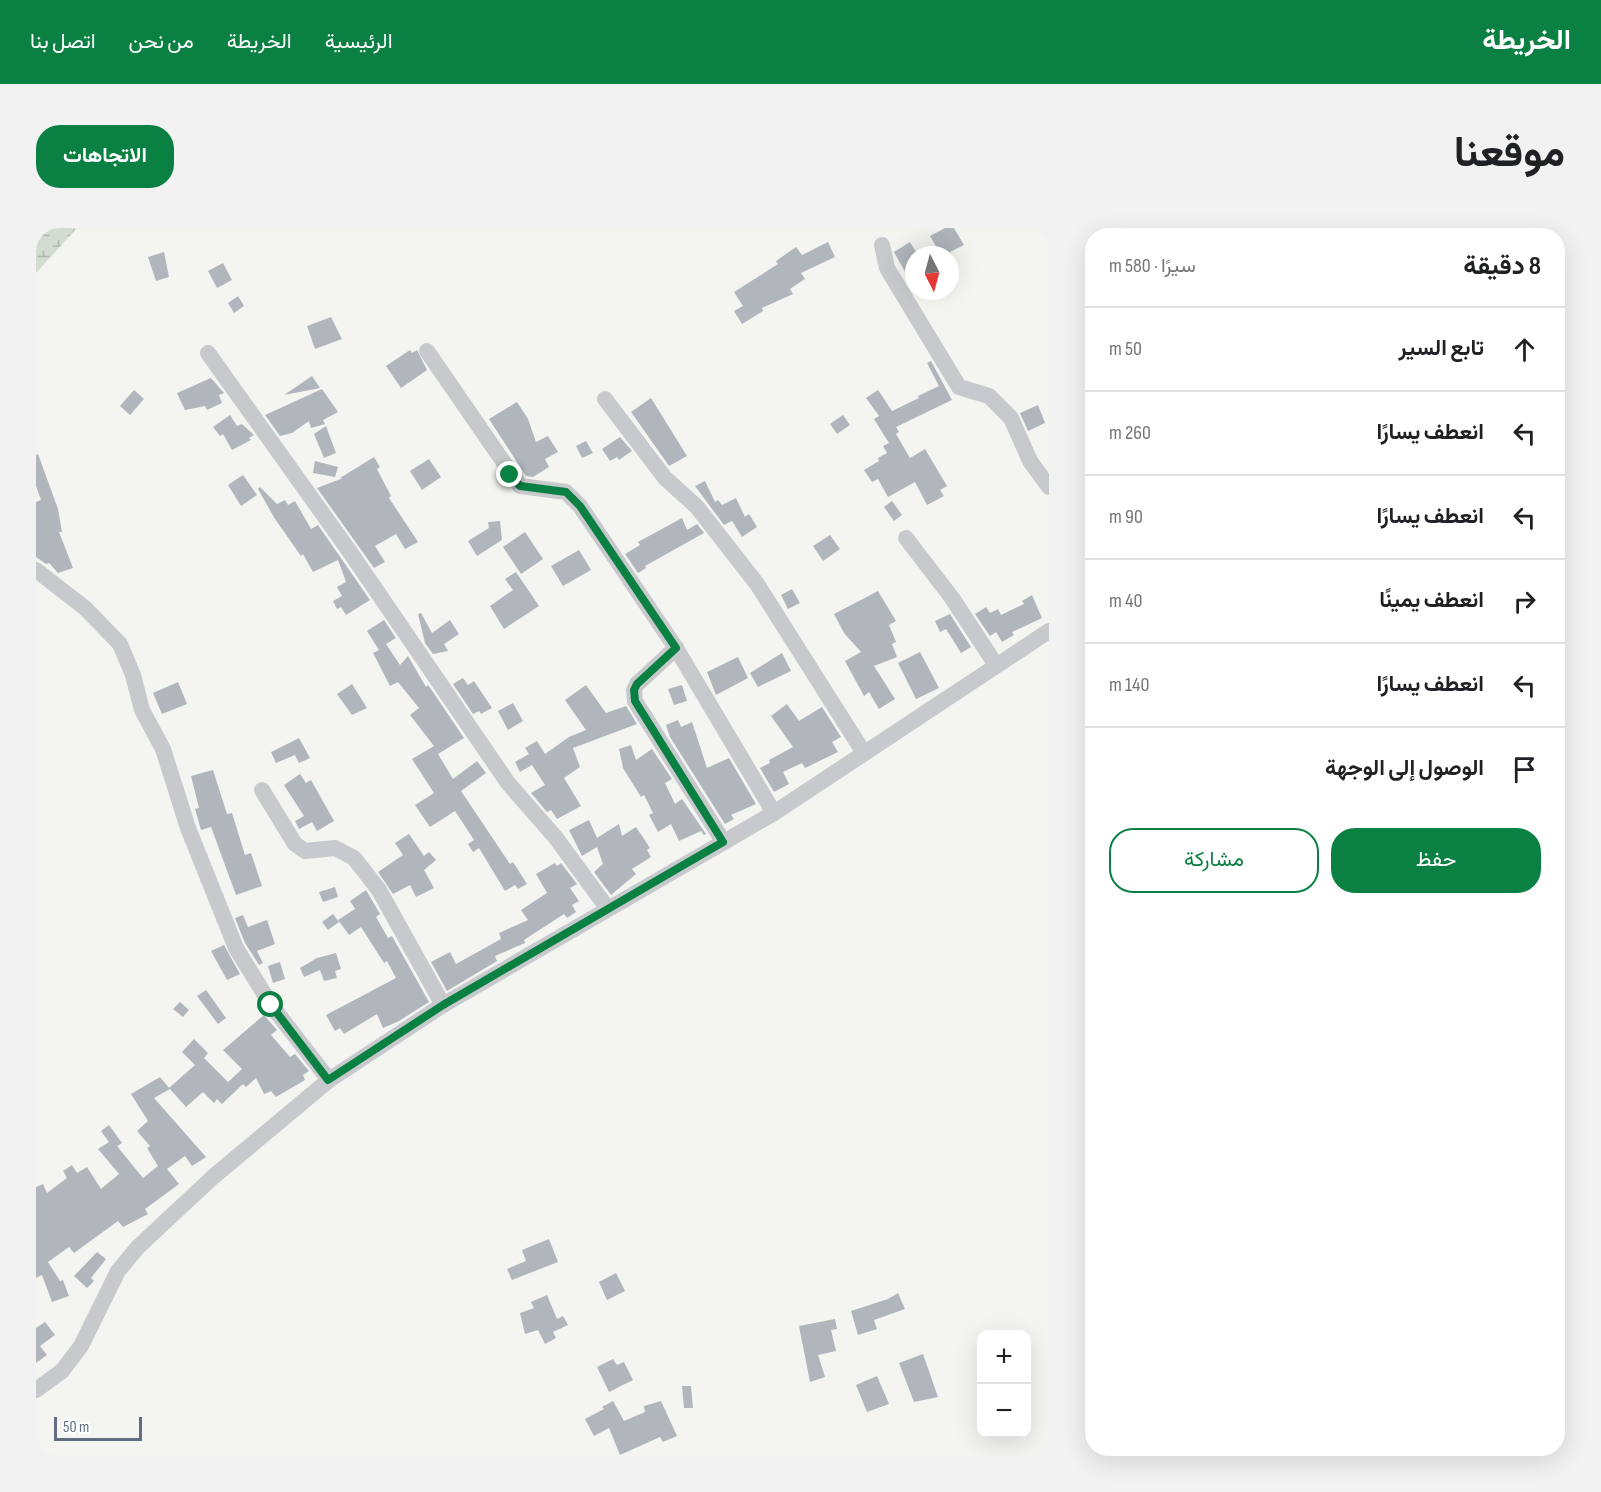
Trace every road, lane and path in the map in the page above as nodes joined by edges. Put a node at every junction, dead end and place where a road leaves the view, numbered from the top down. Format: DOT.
graph roads {
  1 [pos="882,245"];
  2 [pos="427,351"];
  3 [pos="208,352"];
  4 [pos="605,399"];
  5 [pos="1049,487"];
  6 [pos="906,538"];
  7 [pos="36,570"];
  8 [pos="1049,631"];
  9 [pos="676,648"];
  10 [pos="996,665"];
  11 [pos="864,753"];
  12 [pos="262,790"];
  13 [pos="774,813"];
  14 [pos="723,842"];
  15 [pos="608,909"];
  16 [pos="443,1005"];
  17 [pos="328,1080"];
  18 [pos="36,1390"];
  1 -- 5 [label="street"];
  2 -- 9 [label="street"];
  3 -- 15 [label="street"];
  4 -- 11 [label="street"];
  6 -- 10 [label="street"];
  7 -- 17 [label="street"];
  8 -- 10 [label="street"];
  9 -- 13 [label="street"];
  9 -- 14 [label="street"];
  10 -- 11 [label="street"];
  11 -- 13 [label="street"];
  12 -- 16 [label="street"];
  13 -- 14 [label="street"];
  14 -- 15 [label="street"];
  15 -- 16 [label="street"];
  16 -- 17 [label="street"];
  17 -- 18 [label="street"];
}
